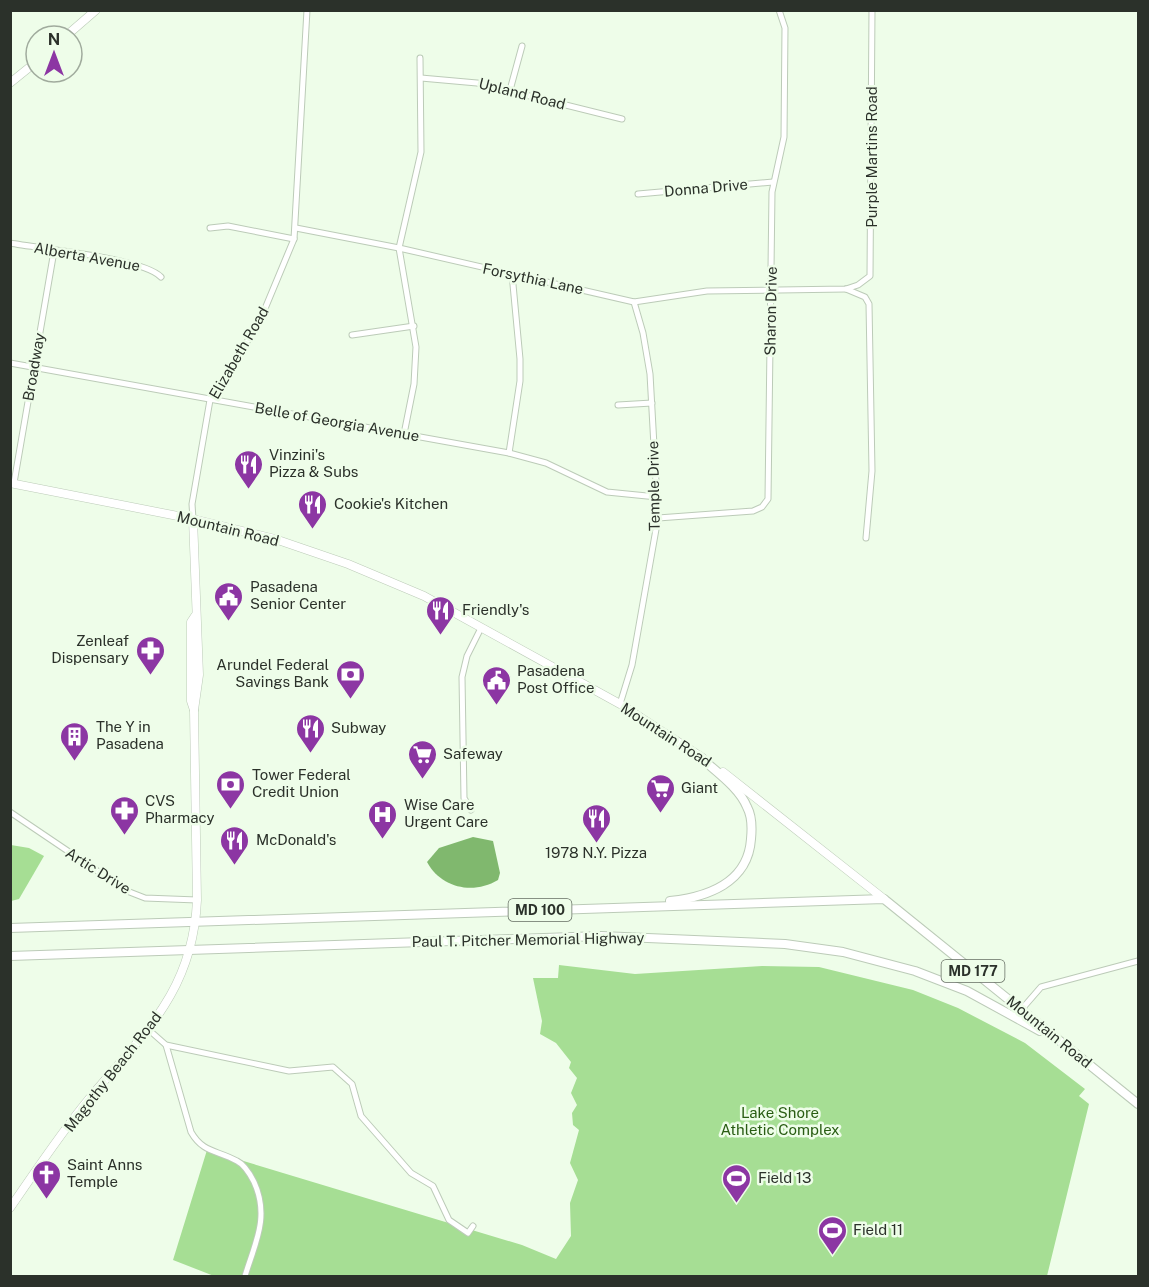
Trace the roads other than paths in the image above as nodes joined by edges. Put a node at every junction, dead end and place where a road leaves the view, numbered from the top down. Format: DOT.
graph roads {
  1 [pos="96,10"];
  2 [pos="307,10"];
  3 [pos="779,10"];
  4 [pos="872,10"];
  5 [pos="80,24"];
  6 [pos="522,46"];
  7 [pos="420,58"];
  8 [pos="24,72"];
  9 [pos="421,78"];
  10 [pos="10,83"];
  11 [pos="510,90"];
  12 [pos="622,119"];
  13 [pos="773,182"];
  14 [pos="638,194"];
  15 [pos="210,228"];
  16 [pos="296,228"];
  17 [pos="294,239"];
  18 [pos="10,243"];
  19 [pos="399,249"];
  20 [pos="54,251"];
  21 [pos="512,274"];
  22 [pos="161,277"];
  23 [pos="771,288"];
  24 [pos="846,289"];
  25 [pos="634,302"];
  26 [pos="414,326"];
  27 [pos="352,335"];
  28 [pos="10,363"];
  29 [pos="34,367"];
  30 [pos="210,400"];
  31 [pos="652,403"];
  32 [pos="618,405"];
  33 [pos="404,434"];
  34 [pos="509,453"];
  35 [pos="12,483"];
  36 [pos="657,497"];
  37 [pos="658,518"];
  38 [pos="193,519"];
  39 [pos="866,538"];
  40 [pos="481,628"];
  41 [pos="620,705"];
  42 [pos="699,756"];
  43 [pos="471,810"];
  44 [pos="10,812"];
  45 [pos="884,899"];
  46 [pos="197,900"];
  47 [pos="599,908"];
  48 [pos="196,922"];
  49 [pos="10,928"];
  50 [pos="191,950"];
  51 [pos="10,956"];
  52 [pos="1138,961"];
  53 [pos="1021,1010"];
  54 [pos="149,1030"];
  55 [pos="1062,1042"];
  56 [pos="166,1045"];
  57 [pos="1138,1104"];
  58 [pos="10,1209"];
  59 [pos="473,1226"];
  60 [pos="245,1276"];
  1 -- 5 [label="main road"];
  2 -- 16 [label="street, Elizabeth Road"];
  3 -- 13 [label="street, Sharon Drive"];
  4 -- 24 [label="street, Purple Martins Road"];
  6 -- 11 [label="street"];
  7 -- 9 [label="street"];
  8 -- 10 [label="main road"];
  9 -- 11 [label="street, Upland Road"];
  9 -- 19 [label="street"];
  11 -- 12 [label="street, Upland Road"];
  13 -- 14 [label="street, Donna Drive"];
  13 -- 23 [label="street, Sharon Drive"];
  15 -- 17 [label="street"];
  16 -- 17 [label="street, Elizabeth Road"];
  16 -- 19 [label="street, Forsythia Lane"];
  17 -- 30 [label="street, Elizabeth Road"];
  18 -- 20 [label="street, Alberta Avenue"];
  19 -- 21 [label="street, Forsythia Lane"];
  19 -- 26 [label="street"];
  20 -- 22 [label="street, Alberta Avenue"];
  20 -- 29 [label="street, Broadway"];
  21 -- 25 [label="street, Forsythia Lane"];
  21 -- 34 [label="street"];
  23 -- 24 [label="street"];
  23 -- 25 [label="street, Forsythia Lane"];
  23 -- 37 [label="street, Sharon Drive"];
  24 -- 39 [label="street"];
  25 -- 31 [label="street, Temple Drive"];
  26 -- 27 [label="street"];
  26 -- 33 [label="street"];
  28 -- 29 [label="street, Belle of Georgia Avenue"];
  29 -- 30 [label="street, Belle of Georgia Avenue"];
  29 -- 35 [label="street, Broadway"];
  30 -- 33 [label="street, Belle of Georgia Avenue"];
  30 -- 38 [label="street, Elizabeth Road"];
  31 -- 32 [label="street"];
  31 -- 36 [label="street, Temple Drive"];
  33 -- 34 [label="street, Belle of Georgia Avenue"];
  34 -- 36 [label="street, Belle of Georgia Avenue"];
  35 -- 38 [label="main road, Mountain Road / MD 177"];
  36 -- 37 [label="street, Temple Drive"];
  37 -- 41 [label="street, Temple Drive"];
  38 -- 40 [label="main road, Mountain Road / MD 177"];
  38 -- 46 [label="main road, Magothy Beach Road"];
  40 -- 41 [label="main road, Mountain Road / MD 177"];
  40 -- 43 [label="street"];
  41 -- 42 [label="main road, Mountain Road / MD 177"];
  42 -- 45 [label="main road, Mountain Road / MD 177"];
  42 -- 47 [label="main road"];
  44 -- 46 [label="street, Artic Drive"];
  45 -- 47 [label="main road, Paul T. Pitcher Memorial Highway / MD 100"];
  45 -- 53 [label="main road, Mountain Road / MD 177"];
  46 -- 48 [label="main road, Magothy Beach Road"];
  47 -- 48 [label="main road, Paul T. Pitcher Memorial Highway / MD 100"];
  48 -- 49 [label="main road, Paul T. Pitcher Memorial Highway / MD 100"];
  48 -- 50 [label="main road, Magothy Beach Road"];
  50 -- 51 [label="main road, Paul T. Pitcher Memorial Highway / MD 100"];
  50 -- 54 [label="main road, Magothy Beach Road"];
  50 -- 55 [label="main road, Paul T. Pitcher Memorial Highway / MD 100"];
  52 -- 53 [label="street"];
  53 -- 55 [label="main road, Mountain Road / MD 177"];
  54 -- 56 [label="street"];
  54 -- 58 [label="main road, Magothy Beach Road"];
  55 -- 57 [label="main road, Mountain Road / MD 177"];
  56 -- 59 [label="street"];
  56 -- 60 [label="street"];
}
